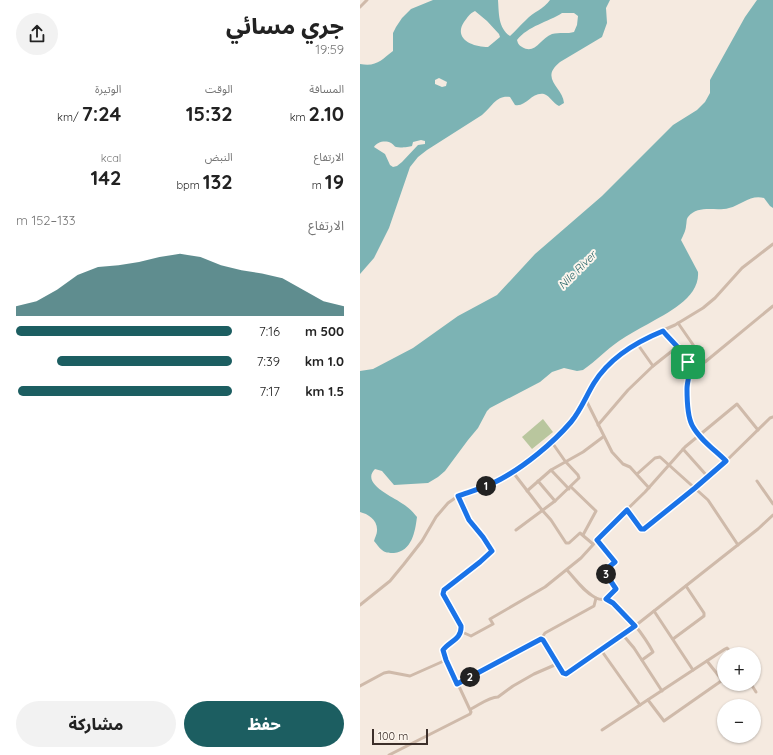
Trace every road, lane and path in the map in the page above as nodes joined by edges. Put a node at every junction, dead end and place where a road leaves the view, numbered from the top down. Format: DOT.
graph roads {
  1 [pos="367,0"];
  2 [pos="360,7"];
  3 [pos="773,244"];
  4 [pos="773,306"];
  5 [pos="678,323"];
  6 [pos="663,331"];
  7 [pos="636,342"];
  8 [pos="676,347"];
  9 [pos="700,354"];
  10 [pos="688,362"];
  11 [pos="653,366"];
  12 [pos="586,400"];
  13 [pos="773,417"];
  14 [pos="598,425"];
  15 [pos="758,430"];
  16 [pos="700,435"];
  17 [pos="603,437"];
  18 [pos="551,442"];
  19 [pos="683,449"];
  20 [pos="565,461"];
  21 [pos="726,461"];
  22 [pos="669,465"];
  23 [pos="551,470"];
  24 [pos="512,471"];
  25 [pos="637,474"];
  26 [pos="708,477"];
  27 [pos="757,480"];
  28 [pos="538,482"];
  29 [pos="570,488"];
  30 [pos="649,488"];
  31 [pos="695,488"];
  32 [pos="527,491"];
  33 [pos="458,496"];
  34 [pos="555,501"];
  35 [pos="773,504"];
  36 [pos="542,510"];
  37 [pos="627,510"];
  38 [pos="773,515"];
  39 [pos="516,530"];
  40 [pos="583,535"];
  41 [pos="597,540"];
  42 [pos="594,544"];
  43 [pos="738,545"];
  44 [pos="566,570"];
  45 [pos="686,586"];
  46 [pos="596,598"];
  47 [pos="606,599"];
  48 [pos="360,605"];
  49 [pos="654,611"];
  50 [pos="635,626"];
  51 [pos="462,632"];
  52 [pos="623,634"];
  53 [pos="541,639"];
  54 [pos="673,639"];
  55 [pos="601,650"];
  56 [pos="717,654"];
  57 [pos="446,660"];
  58 [pos="642,660"];
  59 [pos="707,661"];
  60 [pos="557,664"];
  61 [pos="693,670"];
  62 [pos="717,672"];
  63 [pos="717,683"];
  64 [pos="457,684"];
  65 [pos="360,686"];
  66 [pos="662,691"];
  67 [pos="648,700"];
  68 [pos="640,705"];
  69 [pos="471,710"];
  70 [pos="602,730"];
  71 [pos="389,755"];
  1 -- 2 [label="street"];
  3 -- 5 [label="street"];
  4 -- 9 [label="street"];
  5 -- 6 [label="street"];
  5 -- 9 [label="street"];
  6 -- 7 [label="street"];
  6 -- 8 [label="street"];
  7 -- 11 [label="street"];
  7 -- 12 [label="street"];
  8 -- 10 [label="street"];
  8 -- 11 [label="street"];
  9 -- 10 [label="street"];
  10 -- 16 [label="street"];
  11 -- 14 [label="street"];
  12 -- 14 [label="street"];
  12 -- 18 [label="street"];
  13 -- 15 [label="street"];
  14 -- 17 [label="street"];
  15 -- 16 [label="street"];
  15 -- 21 [label="street"];
  16 -- 19 [label="street"];
  16 -- 21 [label="street"];
  17 -- 20 [label="street"];
  17 -- 25 [label="street"];
  18 -- 20 [label="street"];
  18 -- 24 [label="street"];
  19 -- 22 [label="street"];
  19 -- 26 [label="street"];
  20 -- 23 [label="street"];
  20 -- 29 [label="street"];
  21 -- 26 [label="street"];
  22 -- 25 [label="street"];
  22 -- 30 [label="street"];
  22 -- 31 [label="street"];
  23 -- 28 [label="street"];
  23 -- 29 [label="street"];
  24 -- 32 [label="street"];
  24 -- 33 [label="street"];
  25 -- 30 [label="street"];
  26 -- 31 [label="street"];
  27 -- 35 [label="street"];
  28 -- 32 [label="street"];
  28 -- 34 [label="street"];
  29 -- 34 [label="street"];
  29 -- 40 [label="street"];
  30 -- 37 [label="street"];
  31 -- 37 [label="street"];
  31 -- 43 [label="street"];
  32 -- 36 [label="street"];
  33 -- 48 [label="street"];
  33 -- 51 [label="street"];
  34 -- 36 [label="street"];
  36 -- 39 [label="street"];
  36 -- 40 [label="street"];
  37 -- 41 [label="street"];
  38 -- 43 [label="street"];
  40 -- 42 [label="street"];
  41 -- 42 [label="street"];
  41 -- 47 [label="street"];
  42 -- 44 [label="street"];
  43 -- 45 [label="street"];
  44 -- 46 [label="street"];
  44 -- 51 [label="street"];
  45 -- 49 [label="street"];
  45 -- 54 [label="street"];
  46 -- 47 [label="street"];
  46 -- 53 [label="street"];
  47 -- 50 [label="street"];
  49 -- 50 [label="street"];
  49 -- 54 [label="street"];
  50 -- 52 [label="street"];
  50 -- 58 [label="street"];
  51 -- 57 [label="street"];
  52 -- 55 [label="street"];
  52 -- 58 [label="street"];
  53 -- 60 [label="street"];
  53 -- 64 [label="street"];
  54 -- 61 [label="street"];
  55 -- 60 [label="street"];
  55 -- 68 [label="street"];
  56 -- 59 [label="street"];
  57 -- 64 [label="street"];
  57 -- 65 [label="street"];
  58 -- 66 [label="street"];
  59 -- 61 [label="street"];
  59 -- 62 [label="street"];
  60 -- 69 [label="street"];
  61 -- 66 [label="street"];
  63 -- 67 [label="street"];
  64 -- 69 [label="street"];
  66 -- 67 [label="street"];
  67 -- 68 [label="street"];
  68 -- 70 [label="street"];
  69 -- 71 [label="street"];
}
